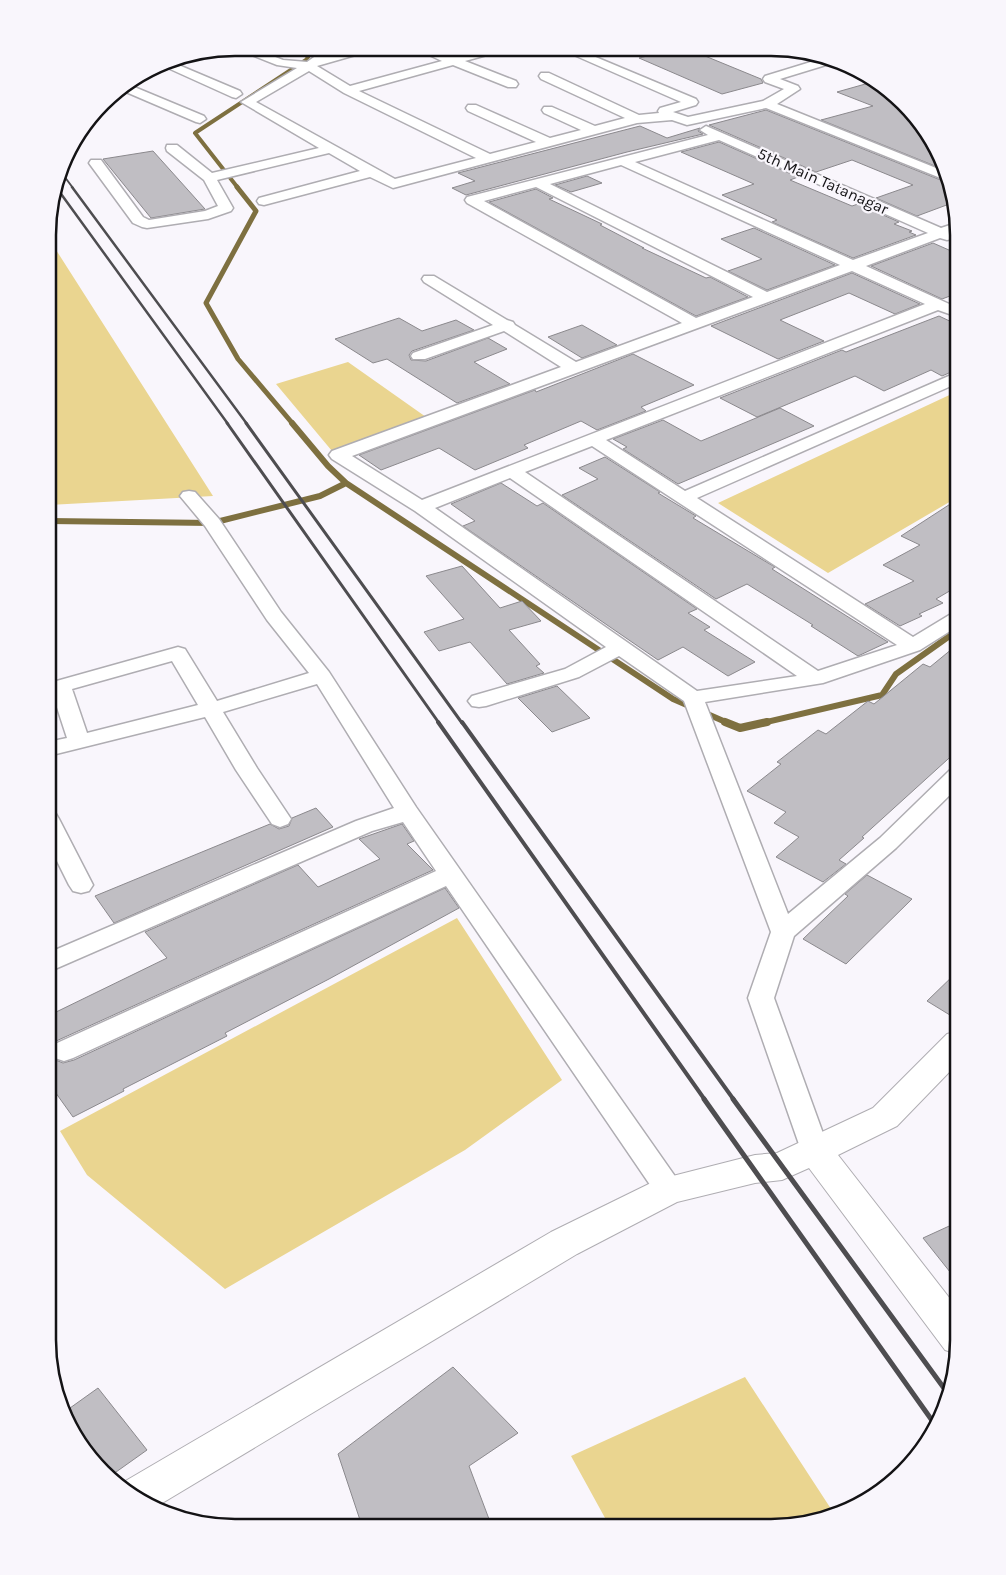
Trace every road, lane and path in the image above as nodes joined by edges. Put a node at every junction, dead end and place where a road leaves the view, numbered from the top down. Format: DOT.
graph roads {
  1 [pos="583,56"];
  2 [pos="266,57"];
  3 [pos="319,57"];
  4 [pos="336,57"];
  5 [pos="441,57"];
  6 [pos="472,57"];
  7 [pos="454,62"];
  8 [pos="820,63"];
  9 [pos="305,65"];
  10 [pos="175,67"];
  11 [pos="545,76"];
  12 [pos="512,84"];
  13 [pos="130,90"];
  14 [pos="348,90"];
  15 [pos="236,94"];
  16 [pos="767,104"];
  17 [pos="472,108"];
  18 [pos="548,110"];
  19 [pos="673,116"];
  20 [pos="200,119"];
  21 [pos="636,119"];
  22 [pos="687,121"];
  23 [pos="592,130"];
  24 [pos="720,136"];
  25 [pos="547,142"];
  26 [pos="172,148"];
  27 [pos="330,149"];
  28 [pos="483,159"];
  29 [pos="622,161"];
  30 [pos="96,163"];
  31 [pos="502,171"];
  32 [pos="372,172"];
  33 [pos="938,173"];
  34 [pos="208,178"];
  35 [pos="538,183"];
  36 [pos="264,201"];
  37 [pos="950,230"];
  38 [pos="940,233"];
  39 [pos="950,237"];
  40 [pos="854,264"];
  41 [pos="429,279"];
  42 [pos="765,297"];
  43 [pos="939,304"];
  44 [pos="950,309"];
  45 [pos="694,323"];
  46 [pos="507,325"];
  47 [pos="419,356"];
  48 [pos="574,368"];
  49 [pos="950,381"];
  50 [pos="594,440"];
  51 [pos="512,472"];
  52 [pos="189,496"];
  53 [pos="682,498"];
  54 [pos="421,507"];
  55 [pos="950,623"];
  56 [pos="913,646"];
  57 [pos="622,648"];
  58 [pos="322,676"];
  59 [pos="816,679"];
  60 [pos="478,701"];
  61 [pos="696,706"];
  62 [pos="210,709"];
  63 [pos="79,741"];
  64 [pos="56,747"];
  65 [pos="950,783"];
  66 [pos="408,812"];
  67 [pos="280,818"];
  68 [pos="56,835"];
  69 [pos="451,874"];
  70 [pos="81,885"];
  71 [pos="783,932"];
  72 [pos="56,960"];
  73 [pos="64,1051"];
  74 [pos="950,1051"];
  75 [pos="815,1150"];
  76 [pos="669,1190"];
  77 [pos="950,1327"];
  78 [pos="143,1493"];
  1 -- 19 [label="street"];
  2 -- 9 [label="street"];
  3 -- 9 [label="street"];
  4 -- 9 [label="street"];
  5 -- 7 [label="street"];
  6 -- 7 [label="street"];
  7 -- 12 [label="street"];
  7 -- 14 [label="street"];
  8 -- 16 [label="street"];
  9 -- 14 [label="street"];
  9 -- 27 [label="street"];
  10 -- 15 [label="street"];
  11 -- 21 [label="street"];
  13 -- 20 [label="street"];
  14 -- 28 [label="street"];
  16 -- 22 [label="street"];
  16 -- 33 [label="street"];
  17 -- 25 [label="street"];
  18 -- 23 [label="street"];
  19 -- 21 [label="street"];
  19 -- 22 [label="street, 5th Main Tatanagar"];
  21 -- 23 [label="street"];
  22 -- 24 [label="street, 5th Main Tatanagar"];
  23 -- 25 [label="street"];
  24 -- 29 [label="street"];
  24 -- 38 [label="street, 5th Main Tatanagar"];
  25 -- 28 [label="street"];
  26 -- 34 [label="street"];
  27 -- 32 [label="street"];
  27 -- 34 [label="street"];
  28 -- 31 [label="street"];
  28 -- 32 [label="street"];
  29 -- 35 [label="street"];
  29 -- 40 [label="street"];
  30 -- 34 [label="street"];
  32 -- 36 [label="street"];
  35 -- 42 [label="street"];
  35 -- 45 [label="street"];
  37 -- 38 [label="street"];
  38 -- 39 [label="street, 5th Main Tatanagar"];
  38 -- 40 [label="street"];
  40 -- 42 [label="street"];
  40 -- 43 [label="street"];
  41 -- 46 [label="street"];
  42 -- 45 [label="street"];
  43 -- 44 [label="street"];
  43 -- 50 [label="street"];
  45 -- 48 [label="street"];
  46 -- 47 [label="street"];
  46 -- 48 [label="street"];
  48 -- 54 [label="street"];
  49 -- 53 [label="street"];
  50 -- 51 [label="street"];
  50 -- 53 [label="street"];
  51 -- 54 [label="street"];
  51 -- 59 [label="street"];
  52 -- 58 [label="street"];
  53 -- 56 [label="street"];
  54 -- 57 [label="street"];
  55 -- 56 [label="street"];
  56 -- 59 [label="street"];
  57 -- 60 [label="street"];
  57 -- 61 [label="street"];
  58 -- 62 [label="street"];
  58 -- 66 [label="street"];
  59 -- 61 [label="street"];
  61 -- 71 [label="street"];
  62 -- 63 [label="street"];
  62 -- 63 [label="street"];
  62 -- 67 [label="street"];
  63 -- 64 [label="street"];
  65 -- 71 [label="street"];
  66 -- 69 [label="street"];
  66 -- 72 [label="street"];
  68 -- 70 [label="street"];
  69 -- 73 [label="street"];
  69 -- 76 [label="street"];
  71 -- 75 [label="street"];
  74 -- 75 [label="street"];
  75 -- 76 [label="street"];
  75 -- 77 [label="street"];
  76 -- 78 [label="street"];
}
